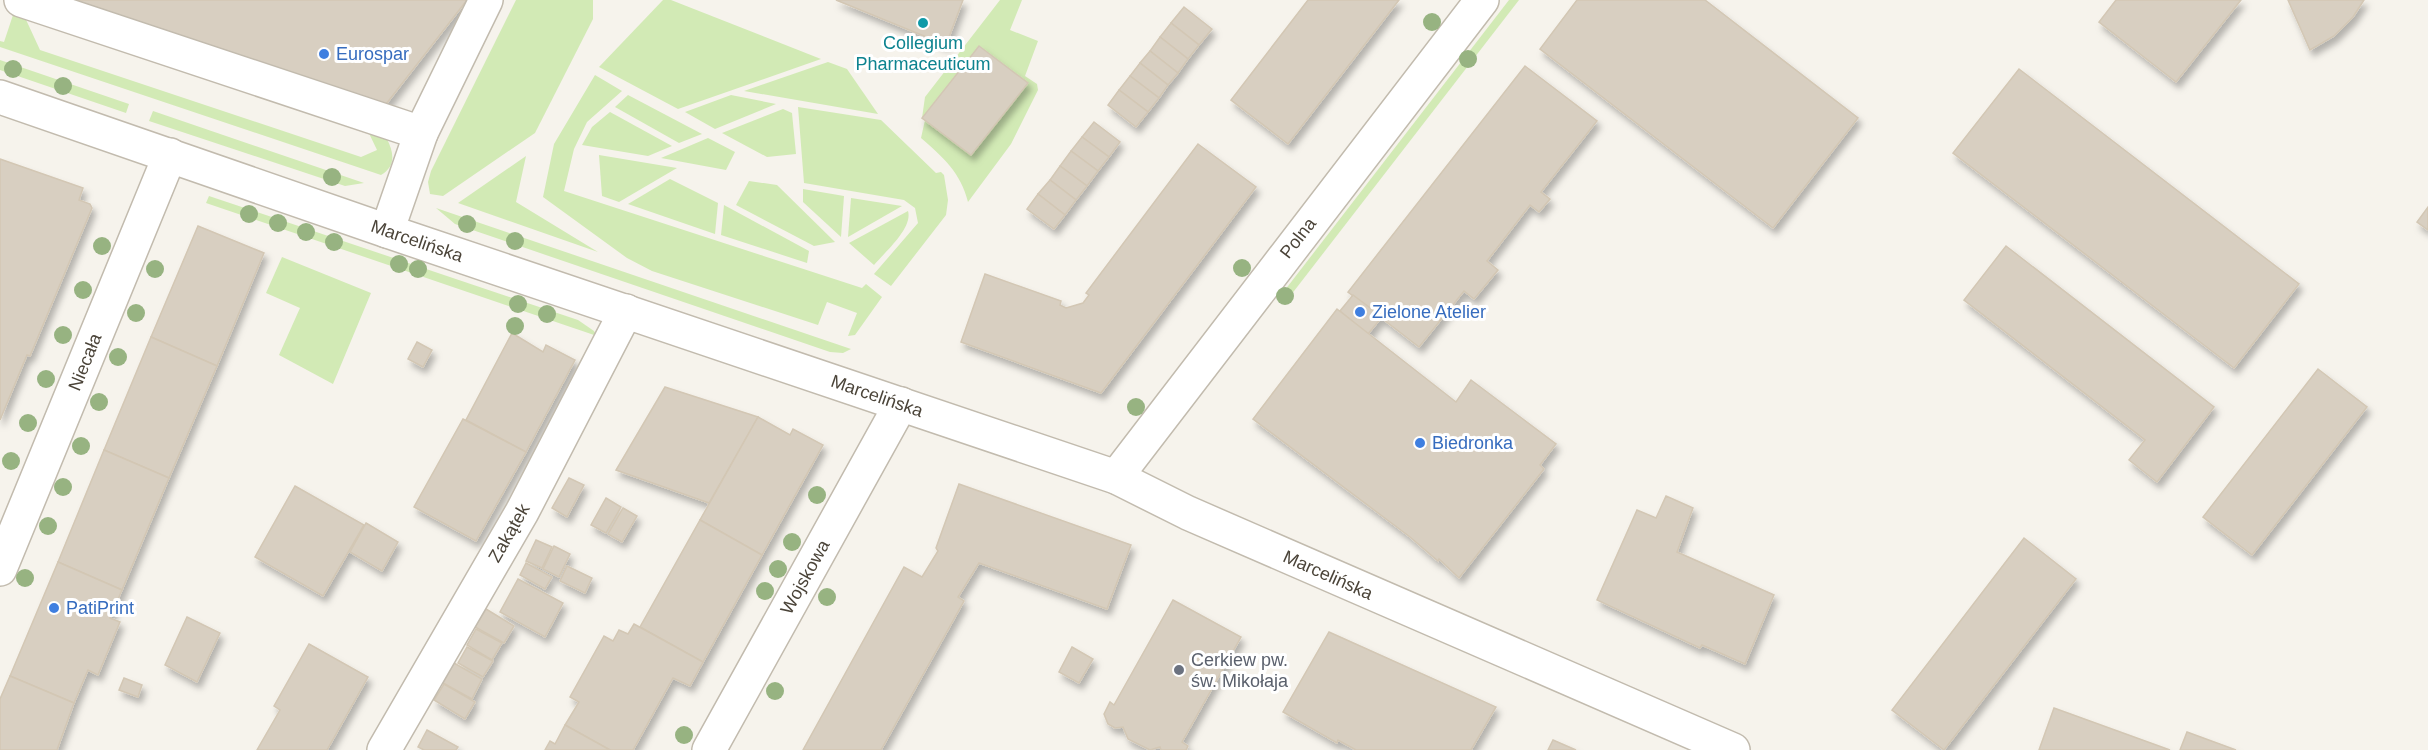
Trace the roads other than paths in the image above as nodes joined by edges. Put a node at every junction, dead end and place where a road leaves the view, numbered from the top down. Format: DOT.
graph roads {
  1 [pos="21,0"];
  2 [pos="486,0"];
  3 [pos="1482,0"];
  4 [pos="0,97"];
  5 [pos="421,133"];
  6 [pos="170,155"];
  7 [pos="387,231"];
  8 [pos="626,311"];
  9 [pos="901,404"];
  10 [pos="1116,477"];
  11 [pos="0,569"];
  12 [pos="384,750"];
  13 [pos="709,750"];
  14 [pos="1733,750"];
  1 -- 5 [label="street"];
  2 -- 5 [label="street"];
  3 -- 10 [label="street, Polna"];
  4 -- 6 [label="street, Marcelińska"];
  5 -- 7 [label="street"];
  6 -- 7 [label="street, Marcelińska"];
  6 -- 11 [label="street, Niecała"];
  7 -- 8 [label="street, Marcelińska"];
  8 -- 9 [label="street, Marcelińska"];
  8 -- 12 [label="street, Zakątek"];
  9 -- 10 [label="street, Marcelińska"];
  9 -- 13 [label="street, Wojskowa"];
  10 -- 14 [label="street, Marcelińska"];
}
